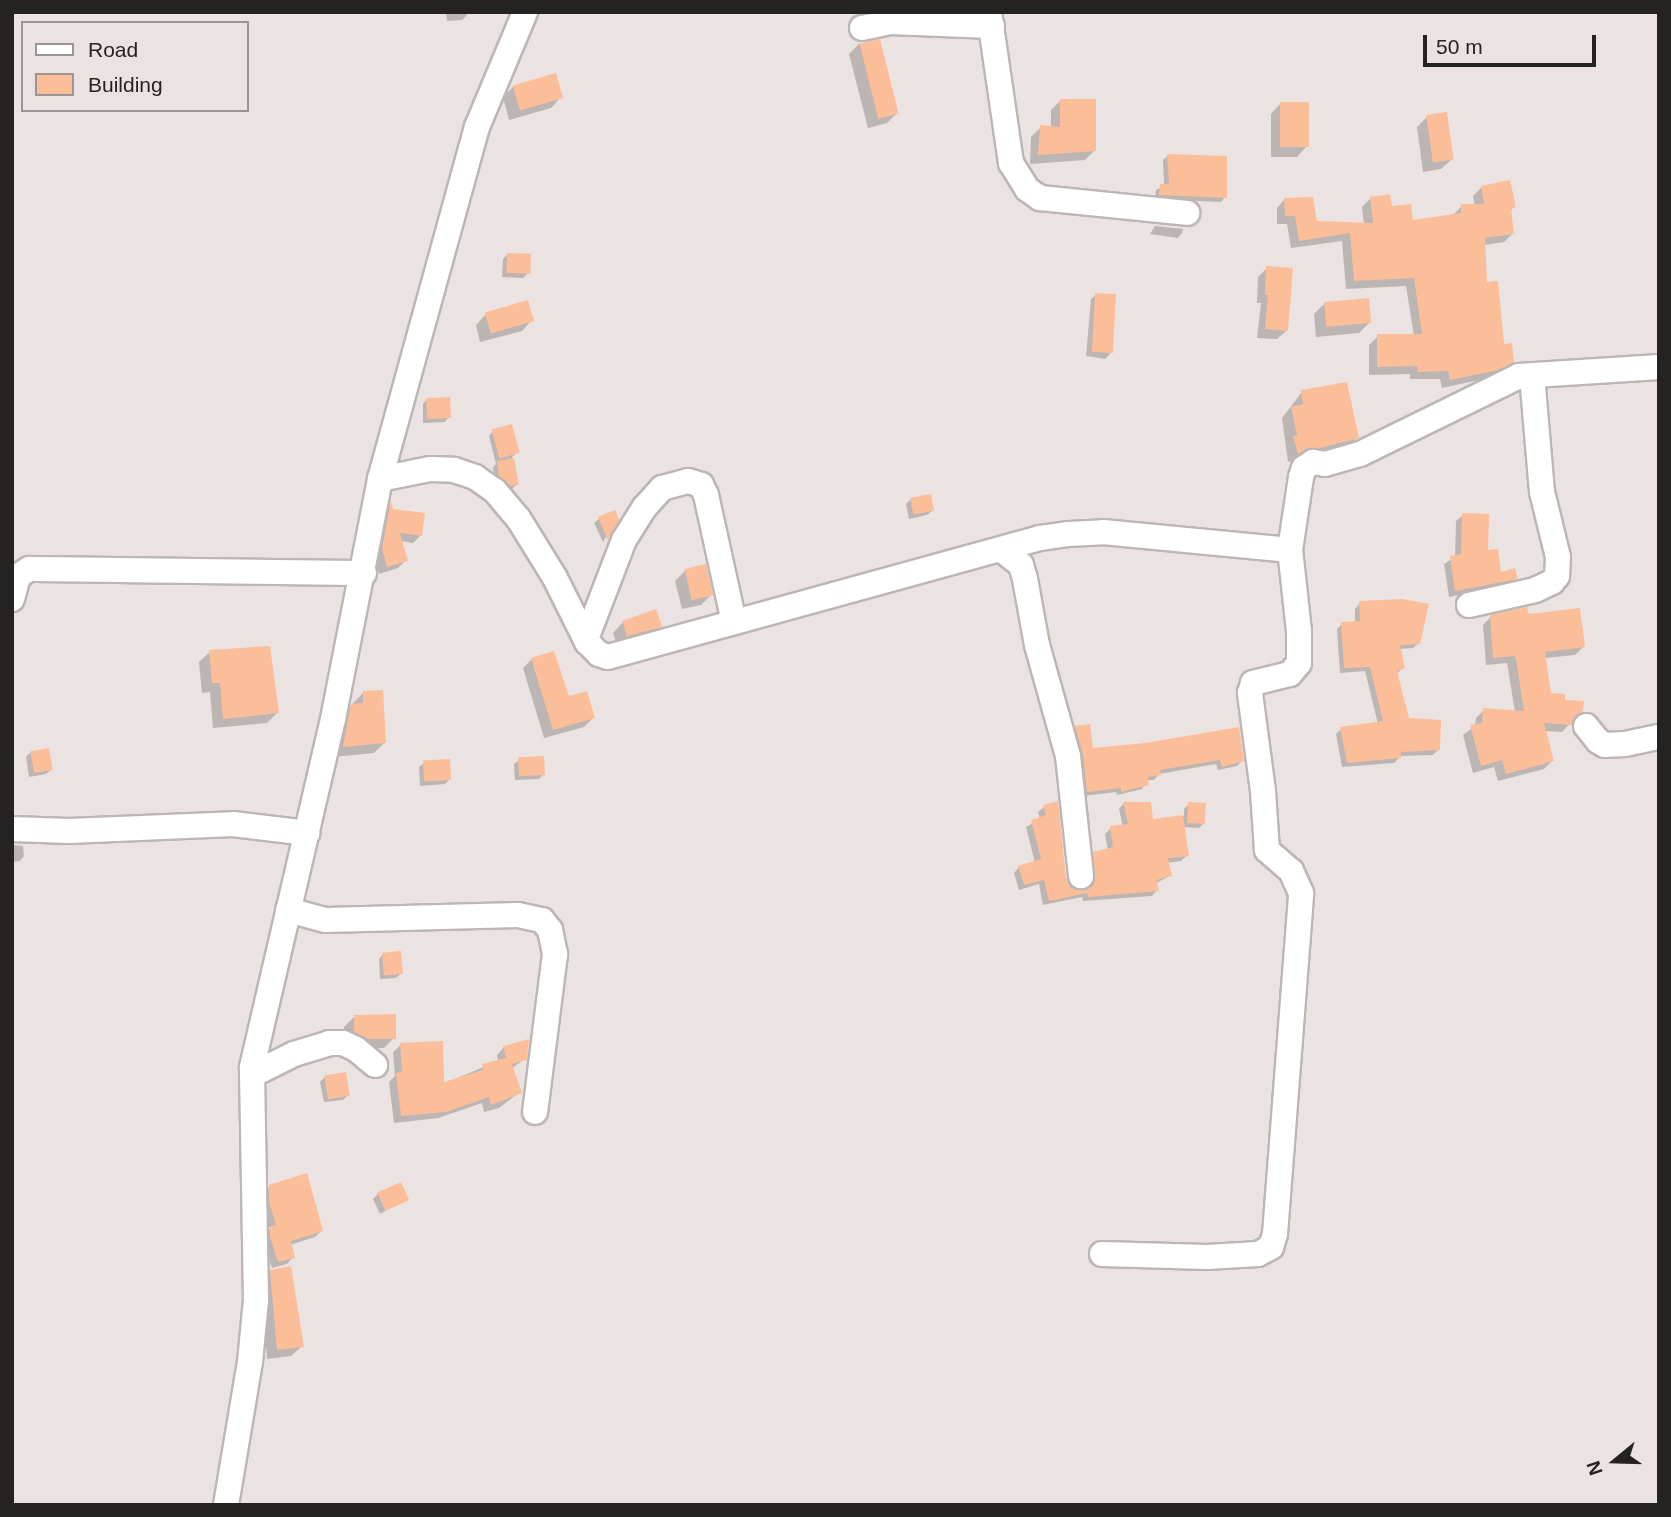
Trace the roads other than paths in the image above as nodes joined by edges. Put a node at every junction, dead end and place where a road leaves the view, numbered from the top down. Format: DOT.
graph roads {
  1 [pos="524,12"];
  2 [pos="990,19"];
  3 [pos="862,27"];
  4 [pos="1187,213"];
  5 [pos="1659,367"];
  6 [pos="1532,376"];
  7 [pos="380,479"];
  8 [pos="1002,550"];
  9 [pos="1290,550"];
  10 [pos="364,573"];
  11 [pos="12,599"];
  12 [pos="1469,605"];
  13 [pos="734,622"];
  14 [pos="586,639"];
  15 [pos="1587,726"];
  16 [pos="1659,737"];
  17 [pos="12,829"];
  18 [pos="294,830"];
  19 [pos="1081,876"];
  20 [pos="288,911"];
  21 [pos="375,1065"];
  22 [pos="252,1074"];
  23 [pos="535,1112"];
  24 [pos="1102,1254"];
  25 [pos="226,1505"];
  1 -- 7 [label="street"];
  2 -- 3 [label="street"];
  2 -- 4 [label="street"];
  5 -- 6 [label="street"];
  6 -- 9 [label="street"];
  6 -- 12 [label="street"];
  7 -- 10 [label="street"];
  7 -- 14 [label="street"];
  8 -- 9 [label="street"];
  8 -- 13 [label="street"];
  8 -- 19 [label="street"];
  9 -- 24 [label="street"];
  10 -- 11 [label="street"];
  10 -- 18 [label="street"];
  13 -- 14 [label="street"];
  13 -- 14 [label="street"];
  15 -- 16 [label="street"];
  17 -- 18 [label="street"];
  18 -- 20 [label="street"];
  20 -- 22 [label="street"];
  20 -- 23 [label="street"];
  21 -- 22 [label="street"];
  22 -- 25 [label="street"];
}
